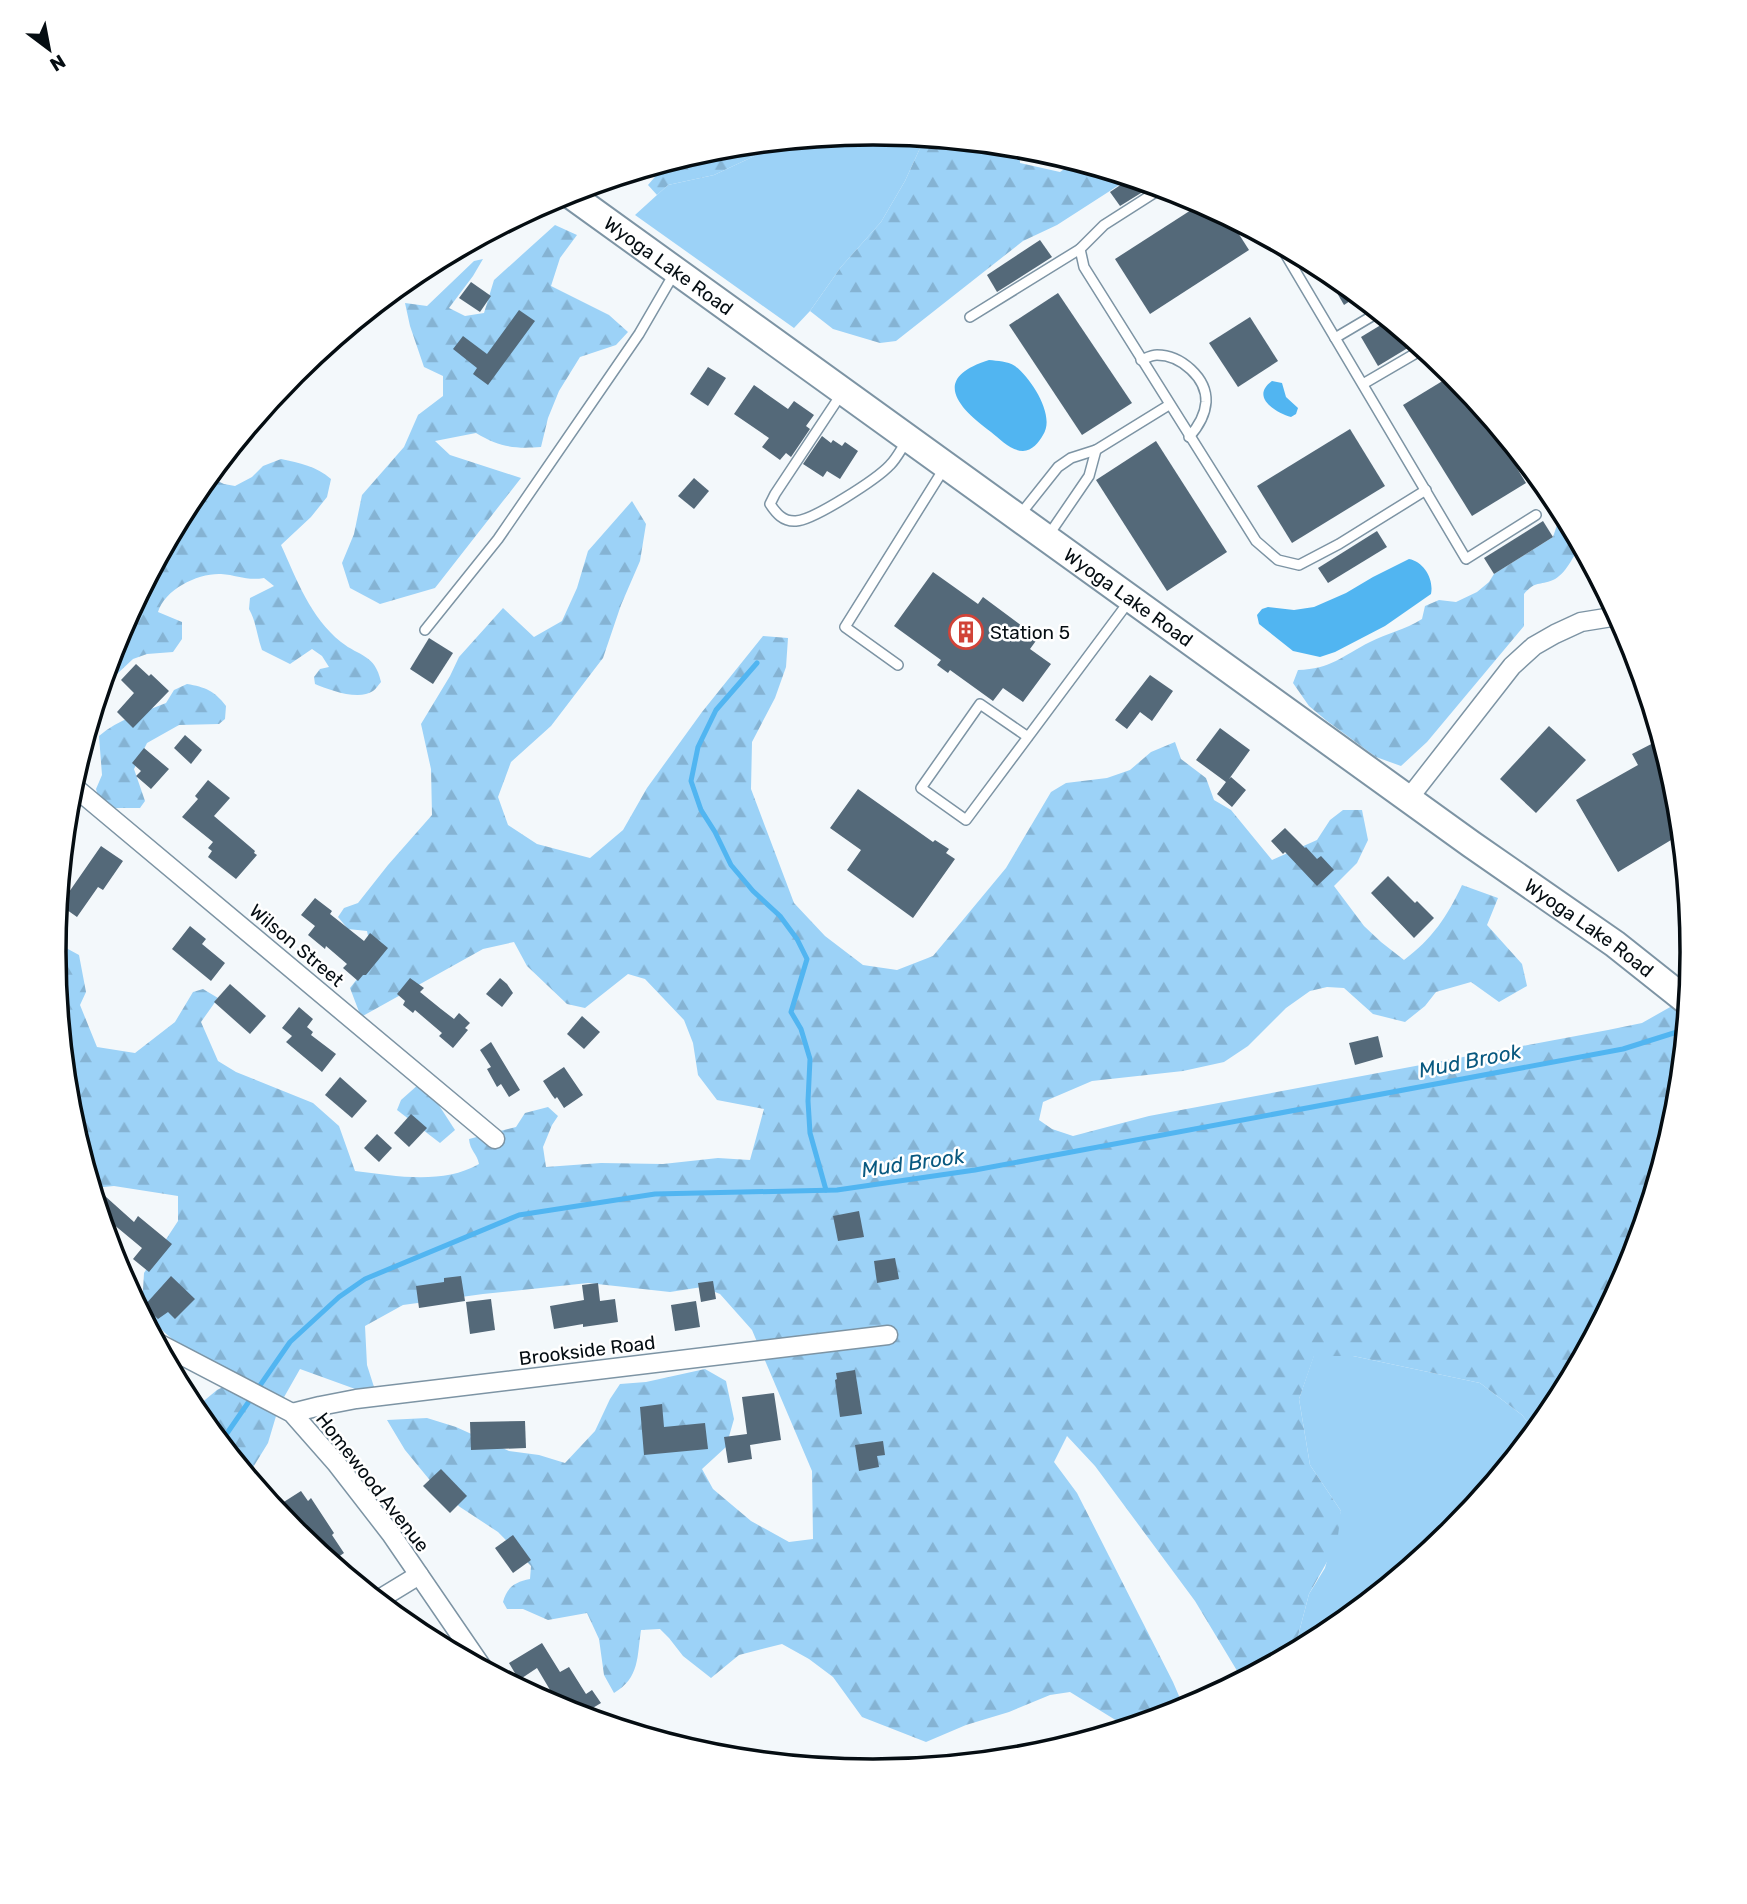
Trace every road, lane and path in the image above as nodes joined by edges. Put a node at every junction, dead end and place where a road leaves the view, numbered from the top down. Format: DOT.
graph roads {
  1 [pos="1151,195"];
  2 [pos="579,201"];
  3 [pos="1080,249"];
  4 [pos="1289,261"];
  5 [pos="676,271"];
  6 [pos="970,317"];
  7 [pos="1371,317"];
  8 [pos="1335,338"];
  9 [pos="1415,354"];
  10 [pos="1141,360"];
  11 [pos="1363,384"];
  12 [pos="843,391"];
  13 [pos="1170,405"];
  14 [pos="1189,437"];
  15 [pos="908,438"];
  16 [pos="1096,450"];
  17 [pos="946,465"];
  18 [pos="1426,490"];
  19 [pos="1536,515"];
  20 [pos="1018,517"];
  21 [pos="1046,538"];
  22 [pos="1131,598"];
  23 [pos="1607,618"];
  24 [pos="425,631"];
  25 [pos="898,665"];
  26 [pos="1028,737"];
  27 [pos="82,794"];
  28 [pos="1409,798"];
  29 [pos="1679,997"];
  30 [pos="495,1139"];
  31 [pos="888,1335"];
  32 [pos="172,1350"];
  33 [pos="285,1410"];
  34 [pos="419,1575"];
  35 [pos="386,1595"];
  36 [pos="472,1652"];
  1 -- 3 [label="lane"];
  2 -- 5 [label="street, Wyoga Lake Road"];
  3 -- 6 [label="lane"];
  3 -- 10 [label="lane"];
  4 -- 8 [label="lane"];
  5 -- 12 [label="street, Wyoga Lake Road"];
  5 -- 24 [label="lane"];
  7 -- 8 [label="lane"];
  8 -- 11 [label="lane"];
  9 -- 11 [label="lane"];
  10 -- 13 [label="lane"];
  10 -- 14 [label="lane"];
  11 -- 18 [label="lane"];
  12 -- 15 [label="street, Wyoga Lake Road"];
  12 -- 15 [label="lane"];
  13 -- 14 [label="lane"];
  13 -- 16 [label="lane"];
  14 -- 18 [label="lane"];
  15 -- 17 [label="street, Wyoga Lake Road"];
  16 -- 20 [label="lane"];
  16 -- 21 [label="lane"];
  17 -- 20 [label="street, Wyoga Lake Road"];
  17 -- 25 [label="lane"];
  18 -- 19 [label="lane"];
  20 -- 21 [label="street, Wyoga Lake Road"];
  21 -- 22 [label="street, Wyoga Lake Road"];
  22 -- 26 [label="lane"];
  22 -- 28 [label="street, Wyoga Lake Road"];
  23 -- 28 [label="street"];
  26 -- 26 [label="lane"];
  27 -- 30 [label="street, Wilson Street"];
  28 -- 29 [label="street, Wyoga Lake Road"];
  31 -- 33 [label="street, Brookside Road"];
  32 -- 33 [label="street, Homewood Avenue"];
  33 -- 34 [label="street, Homewood Avenue"];
  34 -- 35 [label="street"];
  34 -- 36 [label="street, Homewood Avenue"];
}
